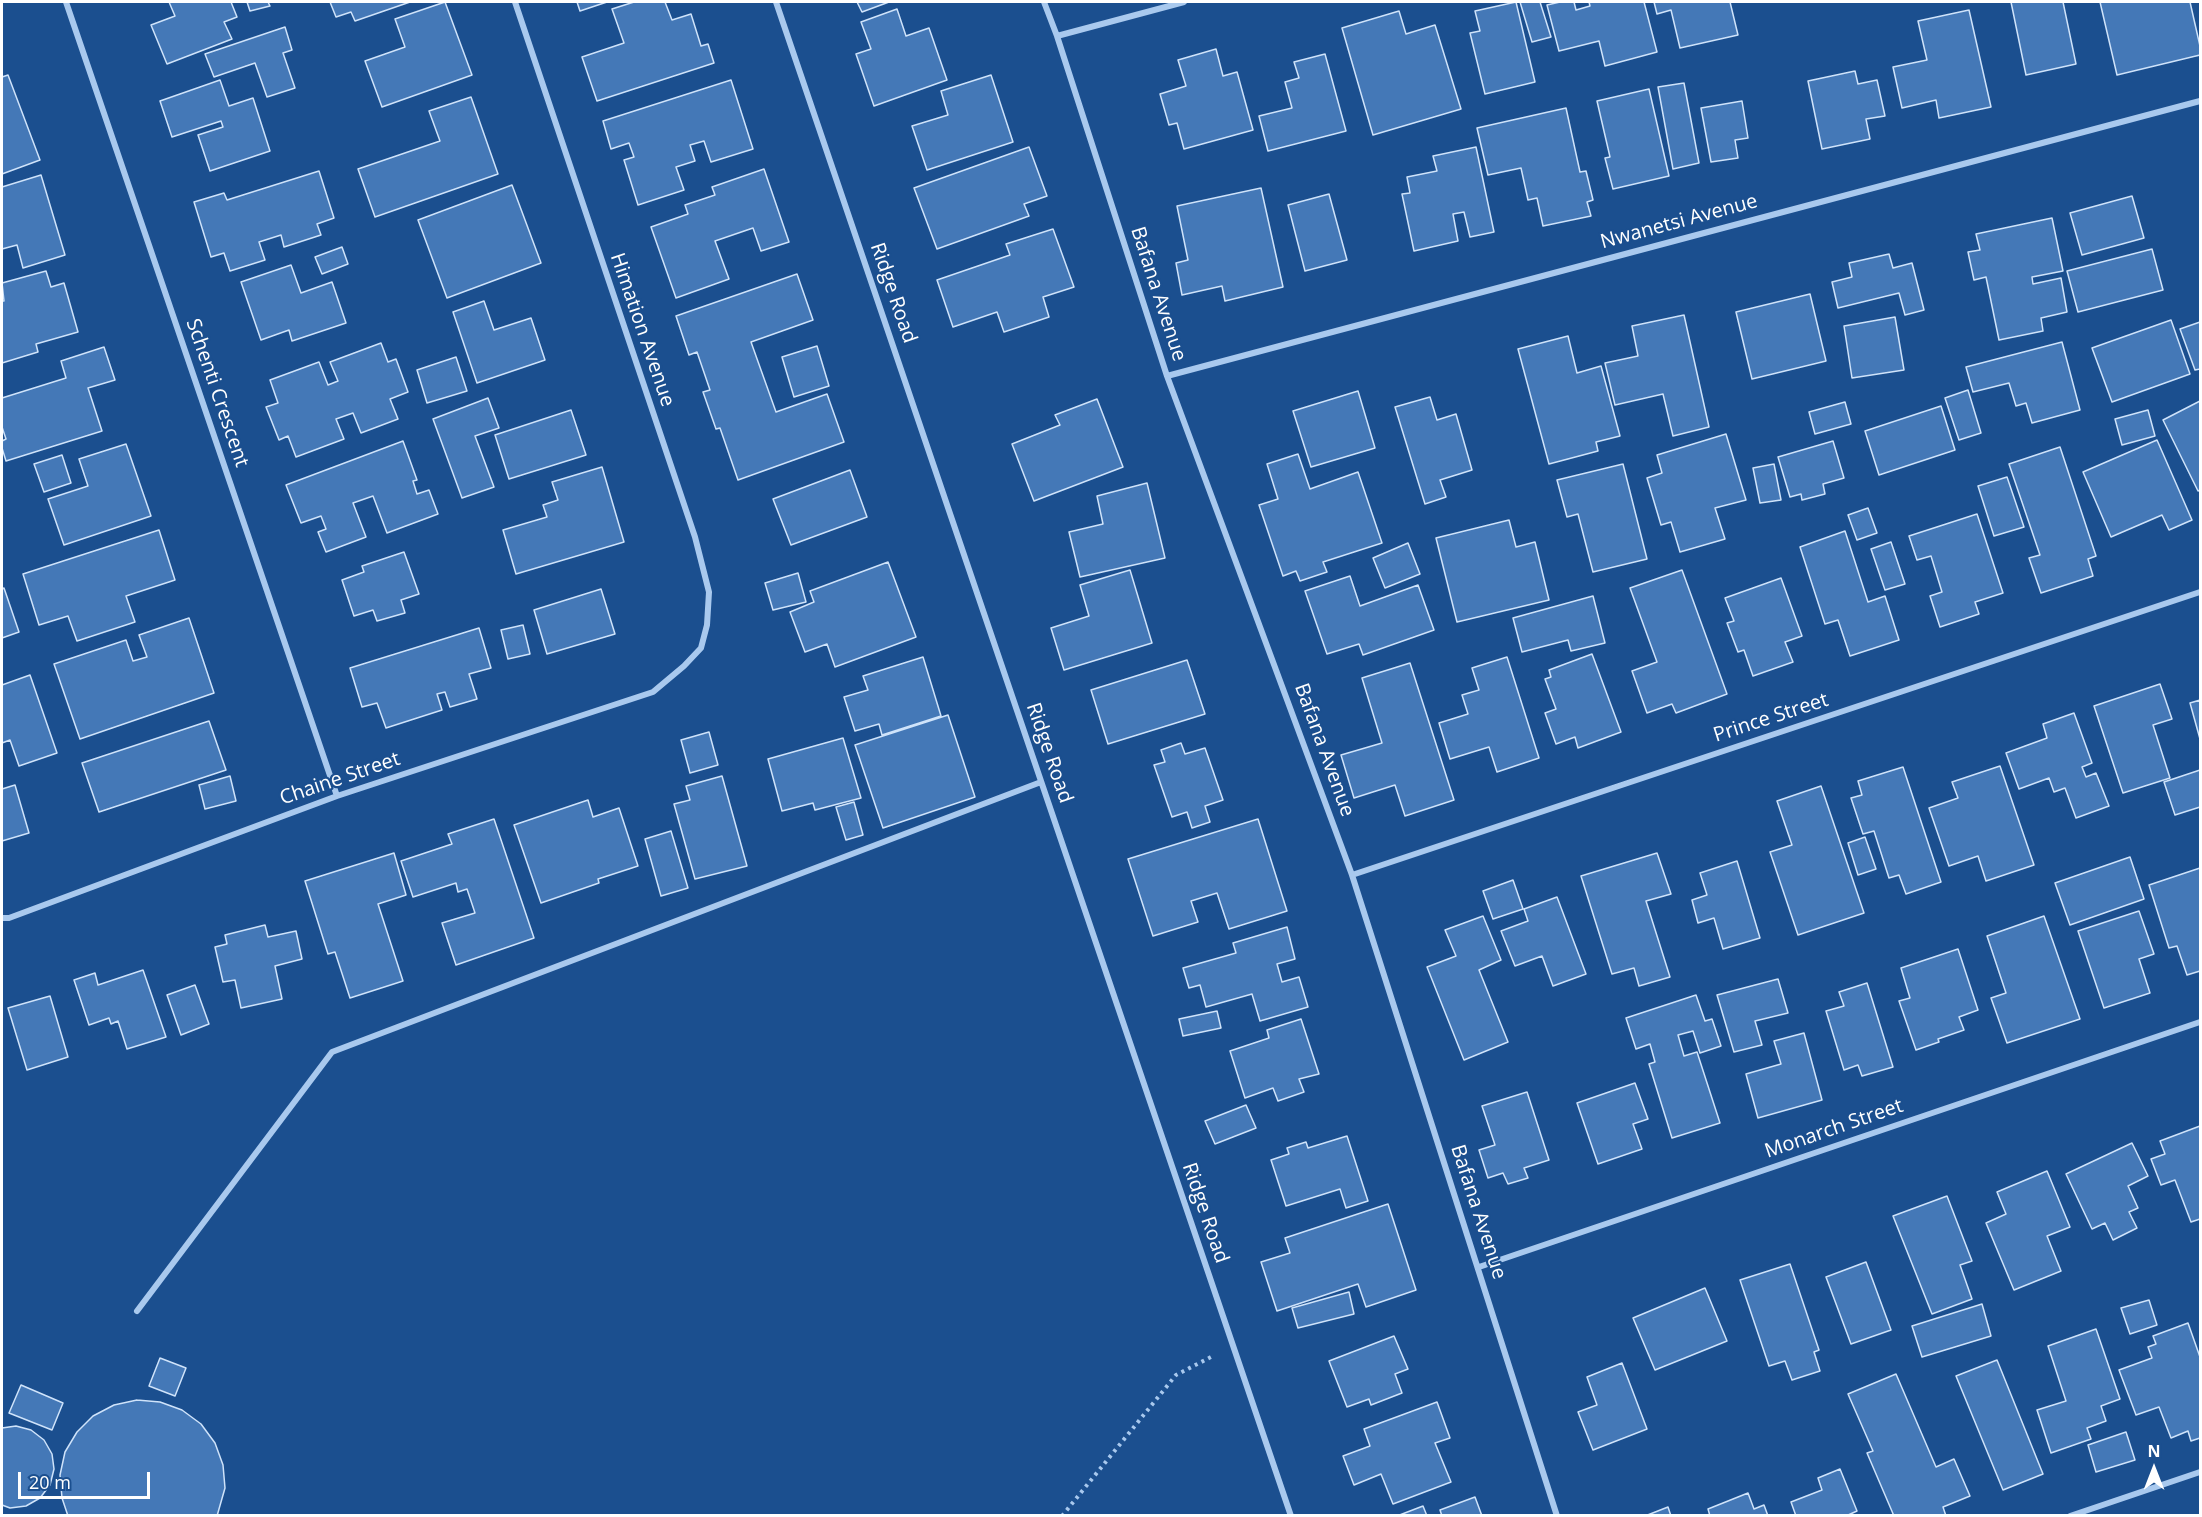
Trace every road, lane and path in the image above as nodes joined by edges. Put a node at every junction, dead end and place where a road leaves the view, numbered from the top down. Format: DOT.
graph roads {
  1 [pos="66,2"];
  2 [pos="515,2"];
  3 [pos="777,2"];
  4 [pos="1044,2"];
  5 [pos="1184,2"];
  6 [pos="1057,36"];
  7 [pos="2200,101"];
  8 [pos="1167,376"];
  9 [pos="2200,592"];
  10 [pos="684,666"];
  11 [pos="1041,782"];
  12 [pos="337,796"];
  13 [pos="1352,875"];
  14 [pos="2,918"];
  15 [pos="2200,1022"];
  16 [pos="1479,1267"];
  17 [pos="137,1311"];
  18 [pos="1233,1346"];
  19 [pos="2200,1472"];
  20 [pos="1062,1515"];
  21 [pos="1290,1515"];
  22 [pos="1557,1515"];
  23 [pos="2070,1515"];
  1 -- 12 [label="street, Schenti Crescent"];
  2 -- 10 [label="street, Himation Avenue"];
  3 -- 11 [label="street, Ridge Road"];
  4 -- 6 [label="street, Bafana Avenue"];
  5 -- 6 [label="street"];
  6 -- 8 [label="street, Bafana Avenue"];
  7 -- 8 [label="street, Nwanetsi Avenue"];
  8 -- 13 [label="street, Bafana Avenue"];
  9 -- 13 [label="street, Prince Street"];
  10 -- 12 [label="street, Chaine Street"];
  11 -- 17 [label="street"];
  11 -- 18 [label="street, Ridge Road"];
  12 -- 14 [label="street, Chaine Street"];
  13 -- 16 [label="street, Bafana Avenue"];
  15 -- 16 [label="street, Monarch Street"];
  16 -- 22 [label="street, Bafana Avenue"];
  18 -- 20 [label="path"];
  18 -- 21 [label="street, Ridge Road"];
  19 -- 23 [label="street"];
}
